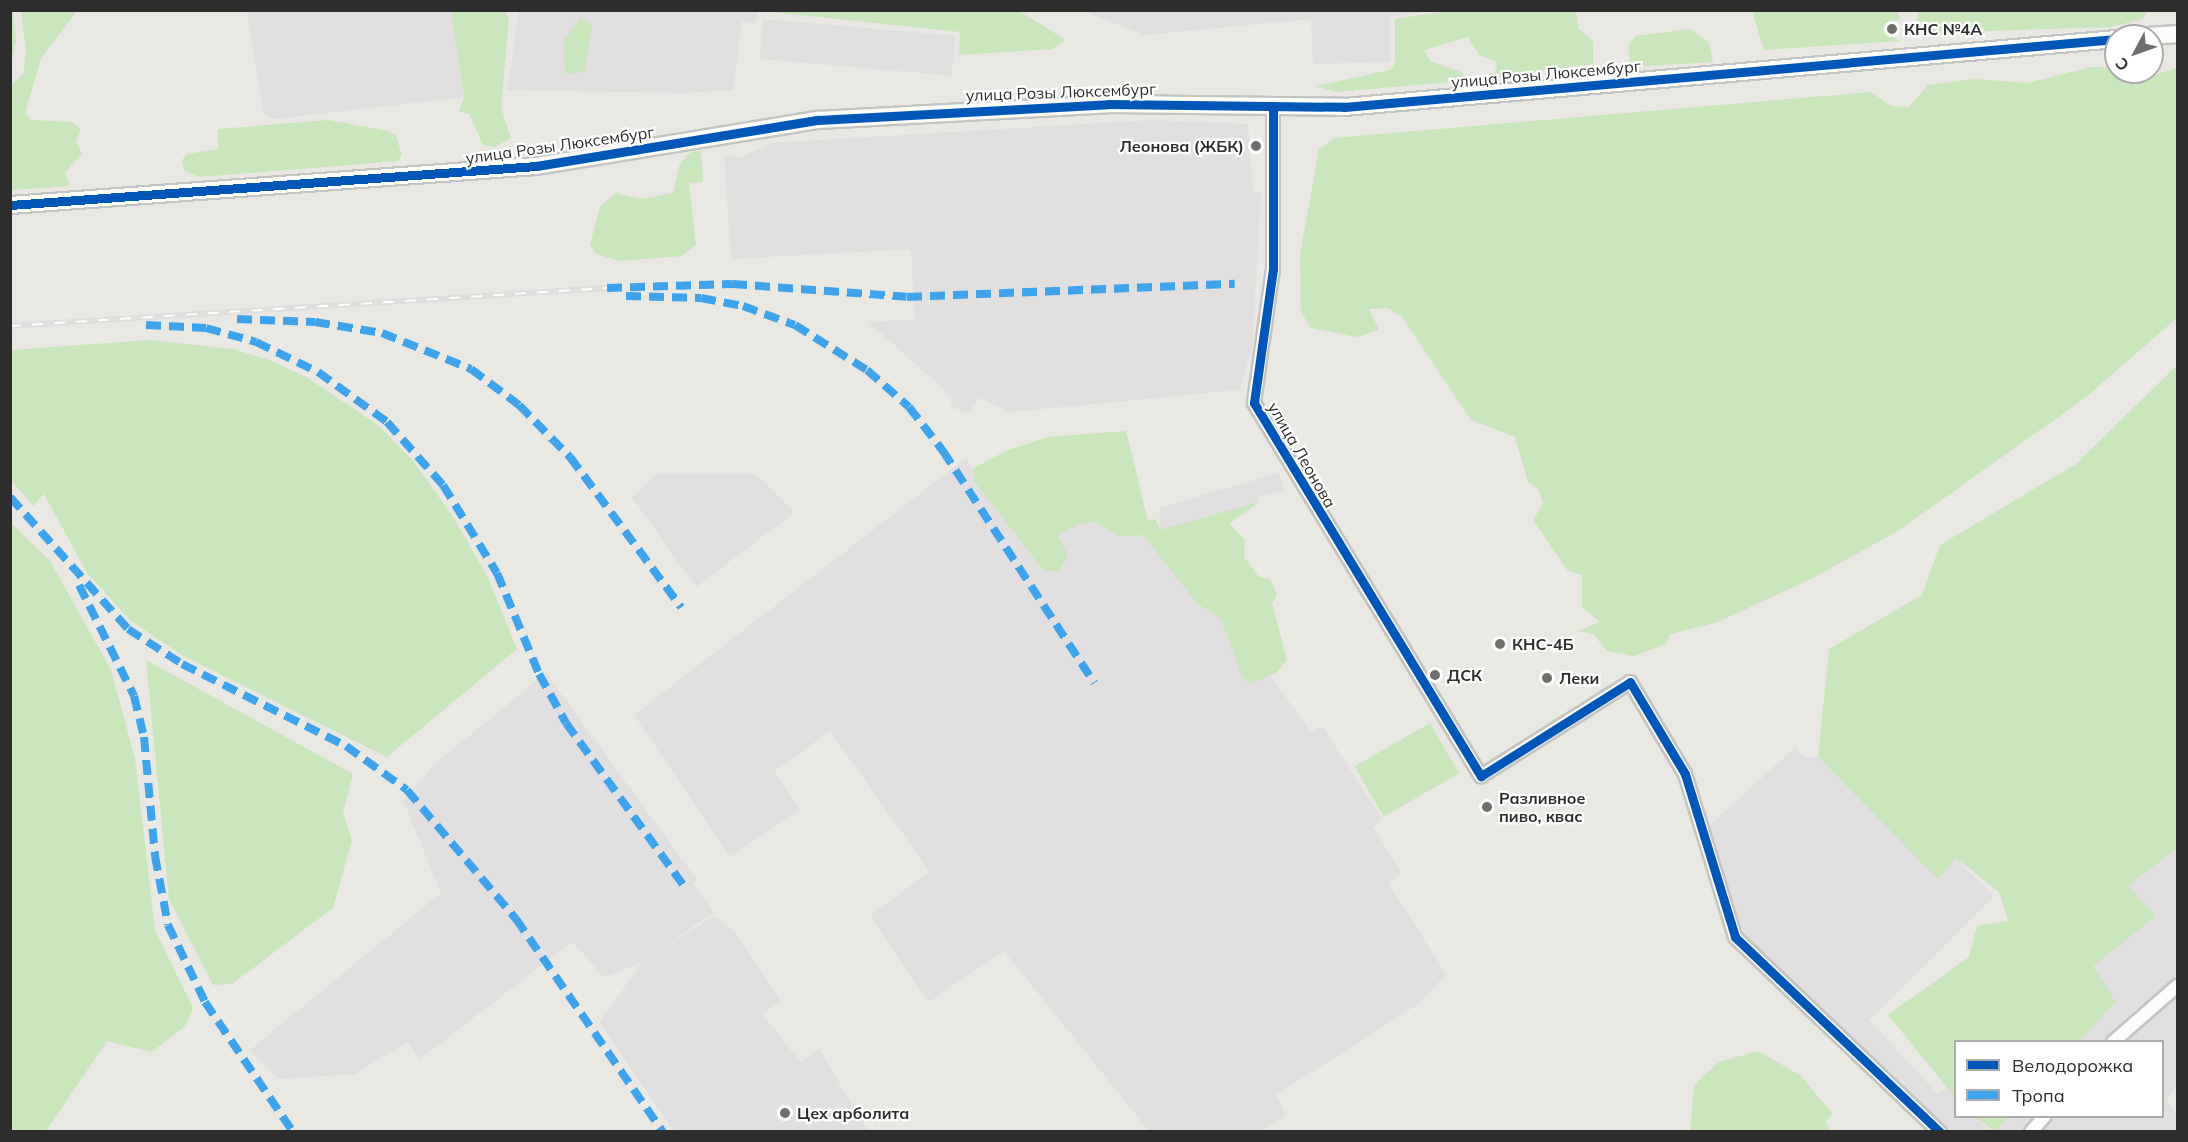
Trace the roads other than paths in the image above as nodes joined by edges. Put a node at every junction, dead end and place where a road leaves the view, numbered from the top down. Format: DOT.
graph roads {
  1 [pos="2104,40"];
  2 [pos="1273,106"];
  3 [pos="10,205"];
  4 [pos="2178,985"];
  5 [pos="2114,1040"];
  6 [pos="2043,1118"];
  7 [pos="1940,1131"];
  8 [pos="2031,1131"];
  1 -- 2 [label="street, улица Розы Люксембург"];
  2 -- 3 [label="street, улица Розы Люксембург"];
  2 -- 7 [label="street, улица Леонова"];
  4 -- 5 [label="street"];
  6 -- 8 [label="street"];
}
